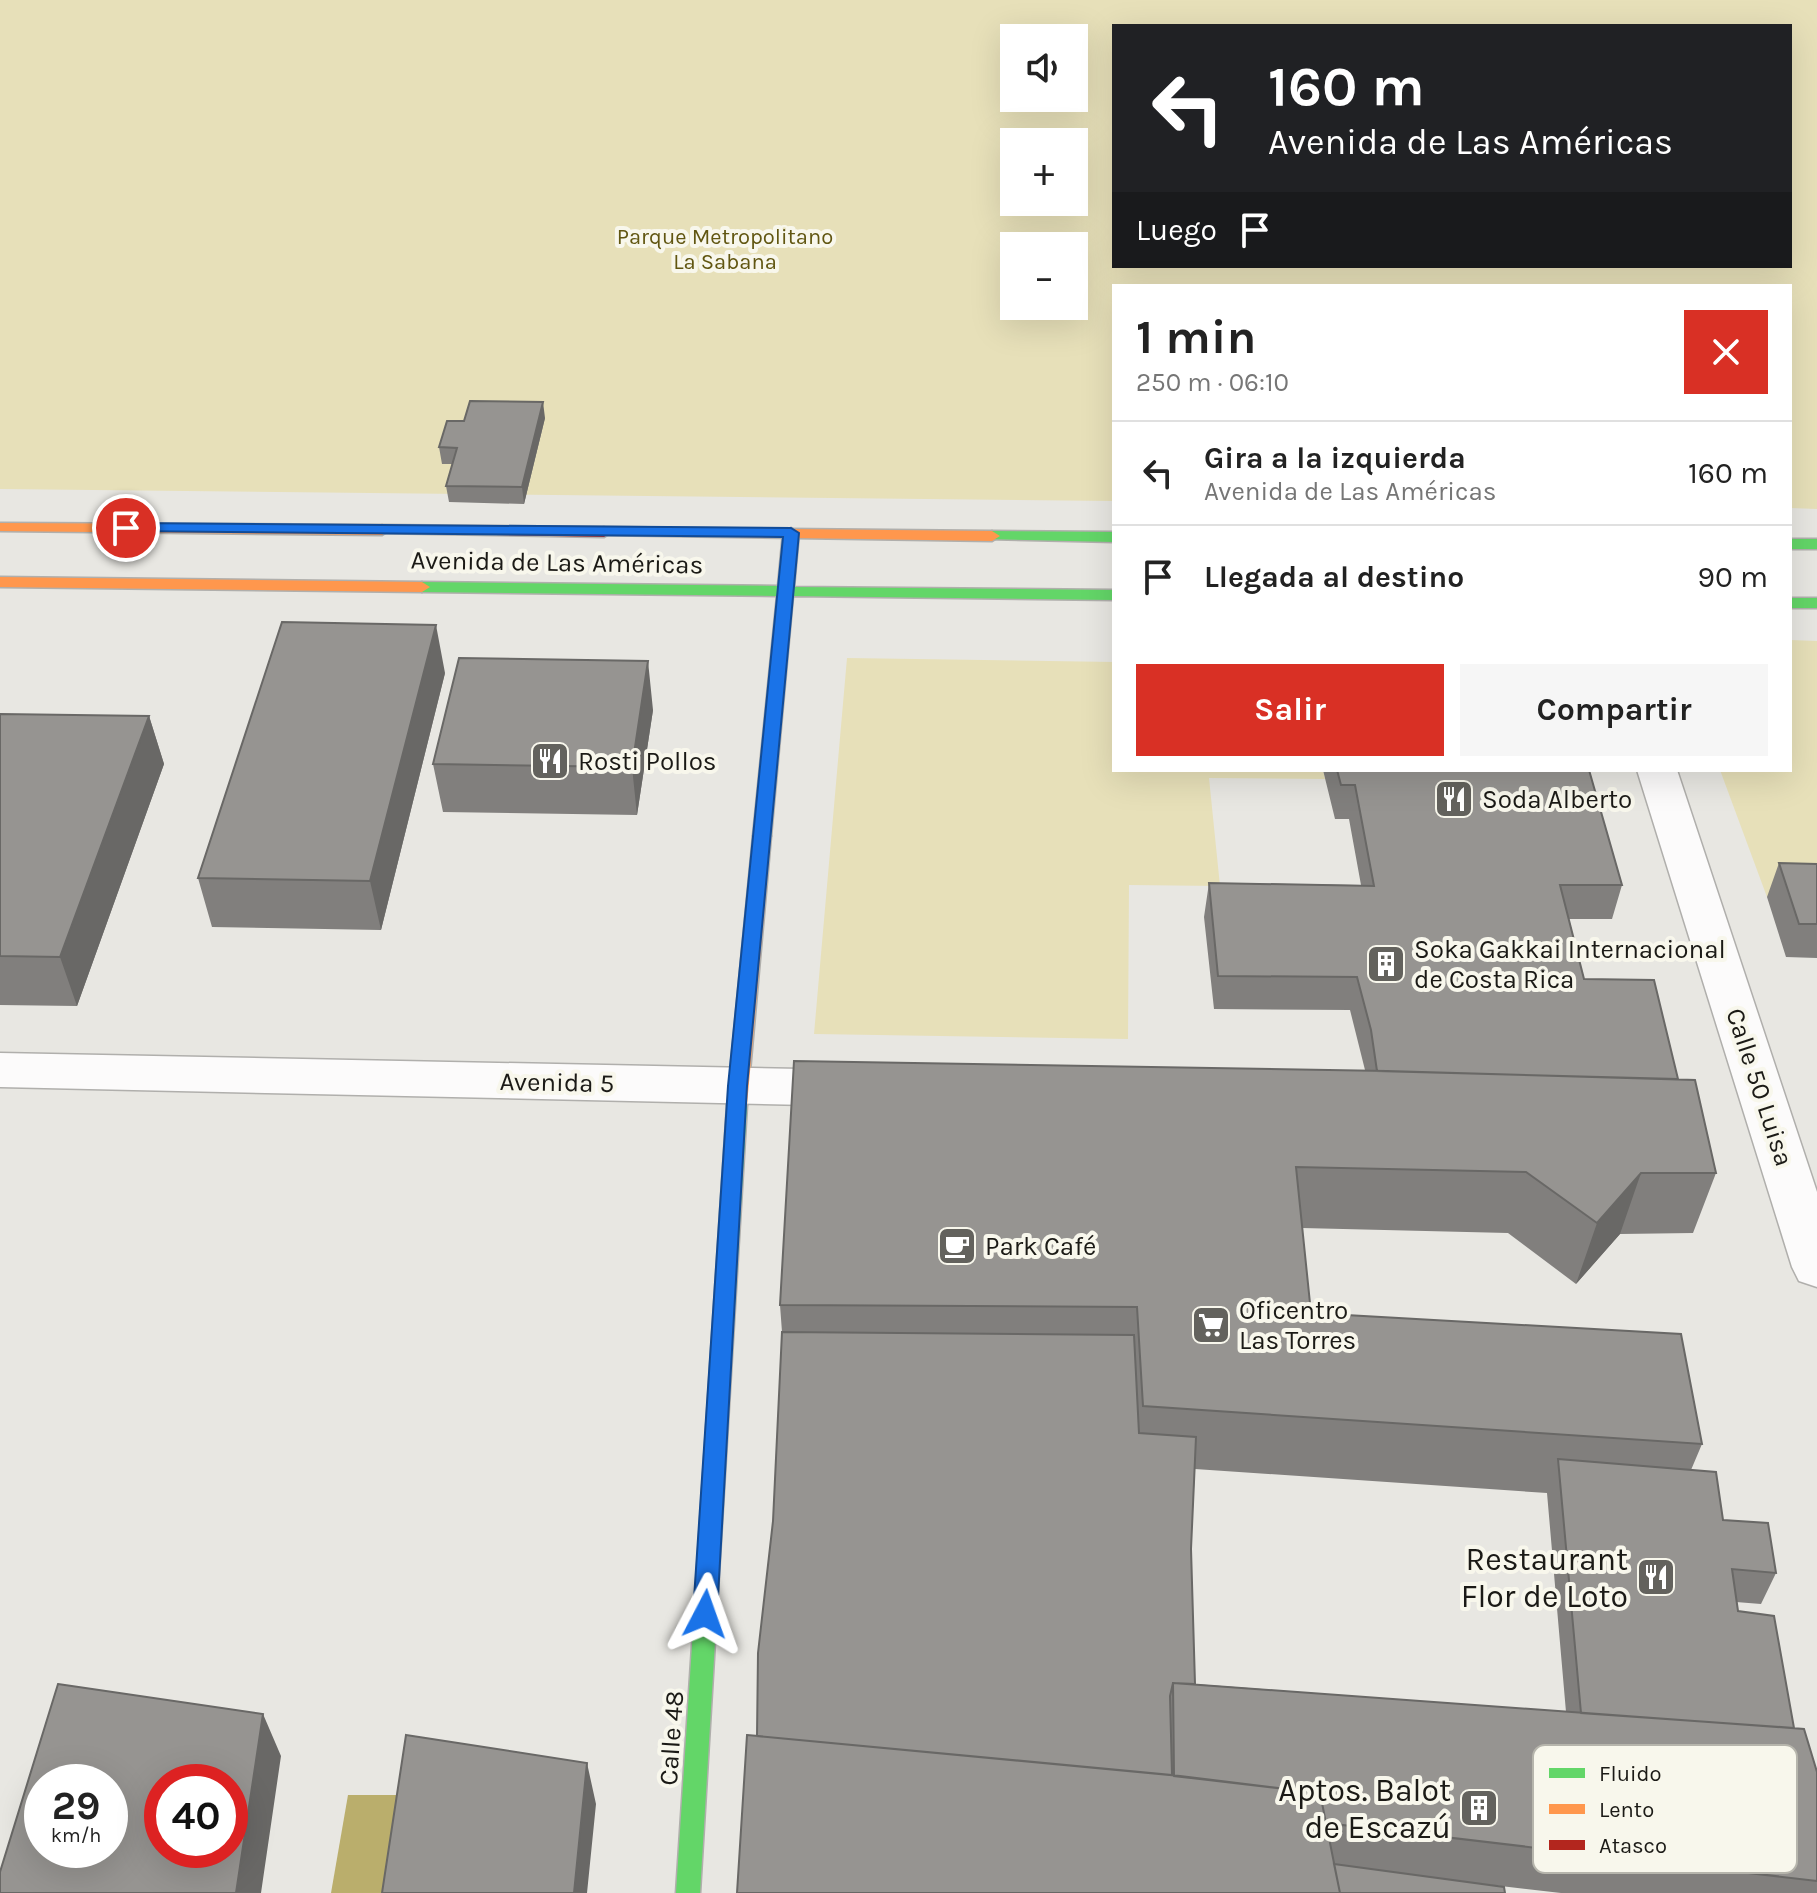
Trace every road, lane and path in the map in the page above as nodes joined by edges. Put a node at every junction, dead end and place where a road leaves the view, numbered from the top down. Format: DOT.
graph roads {
  1 [pos="0,527"];
  2 [pos="791,533"];
  3 [pos="1112,537"];
  4 [pos="1792,544"];
  5 [pos="1817,544"];
  6 [pos="0,582"];
  7 [pos="785,591"];
  8 [pos="1112,595"];
  9 [pos="1792,603"];
  10 [pos="1817,603"];
  11 [pos="1658,772"];
  12 [pos="0,1070"];
  13 [pos="738,1086"];
  14 [pos="895,1089"];
  15 [pos="1817,1267"];
  16 [pos="688,1893"];
  1 -- 2 [label="main road, Avenida de Las Américas"];
  2 -- 3 [label="main road, Avenida de Las Américas"];
  2 -- 7 [label="main road, Calle 48"];
  4 -- 5 [label="main road"];
  6 -- 7 [label="main road, Avenida de Las Américas"];
  7 -- 8 [label="main road, Avenida de Las Américas"];
  7 -- 13 [label="main road, Calle 48"];
  9 -- 10 [label="main road"];
  11 -- 15 [label="street, Calle 50 Luisa"];
  12 -- 13 [label="street, Avenida 5"];
  13 -- 14 [label="street, Avenida 5"];
  13 -- 16 [label="main road, Calle 48"];
}
